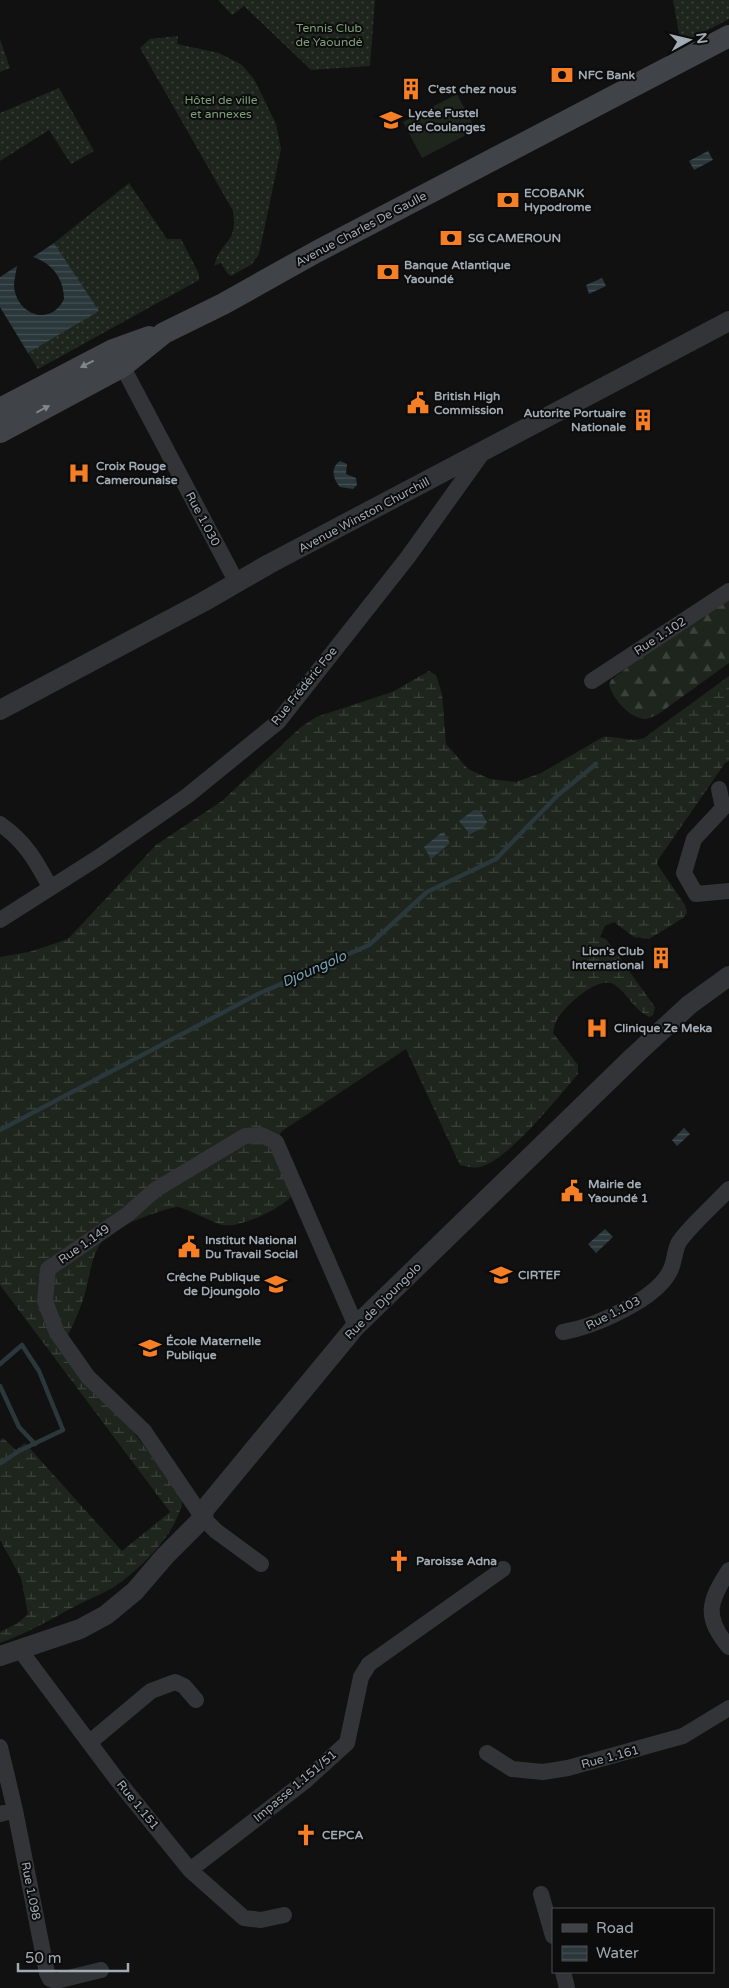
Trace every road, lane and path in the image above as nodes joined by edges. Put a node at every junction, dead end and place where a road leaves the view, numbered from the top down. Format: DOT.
graph roads {
  1 [pos="729,36"];
  2 [pos="729,321"];
  3 [pos="118,358"];
  4 [pos="0,409"];
  5 [pos="0,432"];
  6 [pos="483,452"];
  7 [pos="236,583"];
  8 [pos="729,591"];
  9 [pos="592,681"];
  10 [pos="0,710"];
  11 [pos="720,790"];
  12 [pos="0,824"];
  13 [pos="50,887"];
  14 [pos="729,891"];
  15 [pos="0,920"];
  16 [pos="729,976"];
  17 [pos="729,1189"];
  18 [pos="356,1326"];
  19 [pos="563,1332"];
  20 [pos="204,1518"];
  21 [pos="261,1564"];
  22 [pos="503,1569"];
  23 [pos="729,1570"];
  24 [pos="729,1647"];
  25 [pos="20,1650"];
  26 [pos="0,1656"];
  27 [pos="196,1700"];
  28 [pos="729,1708"];
  29 [pos="90,1742"];
  30 [pos="0,1747"];
  31 [pos="487,1753"];
  32 [pos="7,1812"];
  33 [pos="190,1870"];
  34 [pos="541,1894"];
  35 [pos="284,1915"];
  36 [pos="552,1932"];
  37 [pos="101,1970"];
  38 [pos="563,1973"];
  39 [pos="567,1988"];
  1 -- 3 [label="main road, Avenue Charles De Gaulle"];
  2 -- 6 [label="street, Avenue Winston Churchill"];
  3 -- 4 [label="main road, one-way"];
  5 -- 3 [label="main road, one-way"];
  3 -- 7 [label="street, Rue 1.030"];
  6 -- 7 [label="street, Avenue Winston Churchill"];
  6 -- 13 [label="street, Rue Frédéric Foe"];
  7 -- 10 [label="street, Avenue Winston Churchill"];
  8 -- 9 [label="street, Rue 1.102"];
  11 -- 14 [label="street"];
  12 -- 13 [label="street"];
  13 -- 15 [label="street, Rue Frédéric Foe"];
  16 -- 18 [label="street, Rue de Djoungolo"];
  17 -- 19 [label="street, Rue 1.103"];
  18 -- 20 [label="street, Rue de Djoungolo"];
  18 -- 20 [label="street, Rue 1.149"];
  20 -- 21 [label="street, Rue 1.149"];
  20 -- 25 [label="street, Rue de Djoungolo"];
  22 -- 33 [label="street, Impasse 1.151/51"];
  23 -- 24 [label="street"];
  25 -- 26 [label="street, Rue de Djoungolo"];
  25 -- 29 [label="street, Rue 1.151"];
  27 -- 29 [label="street"];
  28 -- 31 [label="street, Rue 1.161"];
  29 -- 33 [label="street, Rue 1.151"];
  30 -- 32 [label="street"];
  32 -- 37 [label="street, Rue 1.098"];
  33 -- 35 [label="street, Rue 1.151"];
  34 -- 36 [label="street"];
  38 -- 39 [label="street"];
}
